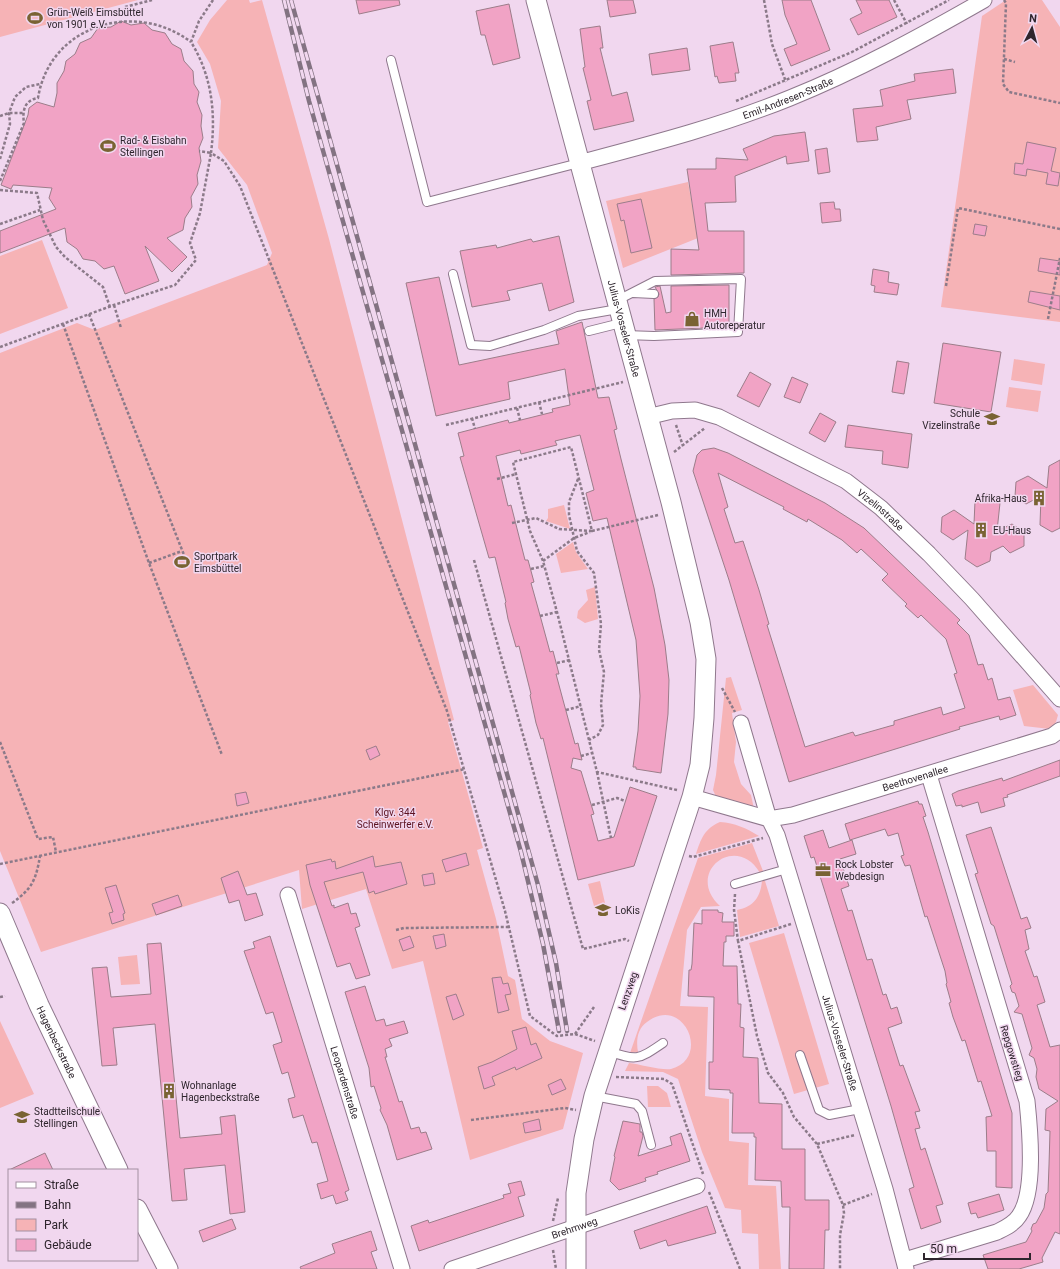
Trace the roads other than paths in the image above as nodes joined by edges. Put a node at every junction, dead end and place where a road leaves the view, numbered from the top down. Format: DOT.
graph roads {
  1 [pos="536,0"];
  2 [pos="984,0"];
  3 [pos="391,60"];
  4 [pos="579,163"];
  5 [pos="453,274"];
  6 [pos="632,293"];
  7 [pos="654,294"];
  8 [pos="620,317"];
  9 [pos="589,330"];
  10 [pos="647,417"];
  11 [pos="1060,698"];
  12 [pos="704,718"];
  13 [pos="741,723"];
  14 [pos="1060,730"];
  15 [pos="928,775"];
  16 [pos="693,795"];
  17 [pos="769,819"];
  18 [pos="787,868"];
  19 [pos="735,884"];
  20 [pos="288,895"];
  21 [pos="3,910"];
  22 [pos="663,1043"];
  23 [pos="608,1048"];
  24 [pos="800,1055"];
  25 [pos="592,1104"];
  26 [pos="860,1109"];
  27 [pos="651,1145"];
  28 [pos="118,1169"];
  29 [pos="703,1184"];
  30 [pos="138,1211"];
  31 [pos="576,1227"];
  32 [pos="905,1265"];
  33 [pos="168,1269"];
  34 [pos="402,1269"];
  35 [pos="452,1269"];
  36 [pos="576,1269"];
  1 -- 4 [label="street, Julius-Vosseler-Straße"];
  2 -- 4 [label="street, Emil-Andresen-Straße"];
  3 -- 4 [label="lane"];
  4 -- 8 [label="street, Julius-Vosseler-Straße"];
  5 -- 8 [label="lane"];
  6 -- 7 [label="lane"];
  6 -- 8 [label="lane"];
  6 -- 8 [label="lane"];
  8 -- 9 [label="lane"];
  8 -- 10 [label="street, Julius-Vosseler-Straße"];
  10 -- 11 [label="street, Vizelinstraße"];
  10 -- 12 [label="street, Julius-Vosseler-Straße"];
  12 -- 16 [label="street, Lenzweg"];
  13 -- 17 [label="street, Julius-Vosseler-Straße"];
  14 -- 15 [label="street, Beethovenallee"];
  15 -- 17 [label="street, Beethovenallee"];
  15 -- 32 [label="street, Repgowstieg"];
  16 -- 17 [label="street"];
  16 -- 23 [label="street, Lenzweg"];
  17 -- 18 [label="street, Julius-Vosseler-Straße"];
  18 -- 19 [label="lane"];
  18 -- 26 [label="street, Julius-Vosseler-Straße"];
  20 -- 34 [label="street, Leopardenstraße"];
  21 -- 28 [label="street, Hagenbeckstraße"];
  22 -- 23 [label="lane"];
  23 -- 25 [label="street, Lenzweg"];
  24 -- 26 [label="lane"];
  25 -- 27 [label="lane"];
  25 -- 31 [label="street, Lenzweg"];
  26 -- 32 [label="street, Julius-Vosseler-Straße"];
  29 -- 31 [label="street, Brehmweg"];
  30 -- 33 [label="street"];
  31 -- 35 [label="street, Brehmweg"];
  31 -- 36 [label="street, Lenzweg"];
}
